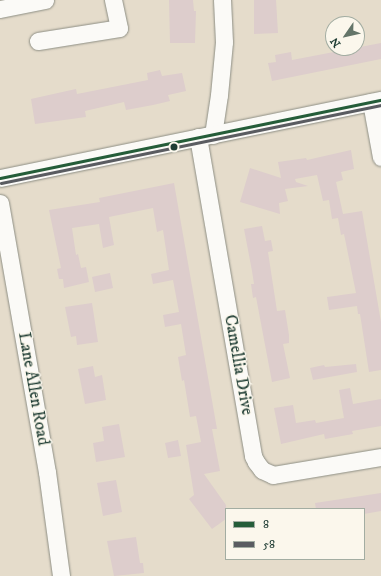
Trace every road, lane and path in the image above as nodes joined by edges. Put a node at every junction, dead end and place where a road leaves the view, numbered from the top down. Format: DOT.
graph roads {
  1 [pos="45,0"];
  2 [pos="112,0"];
  3 [pos="222,0"];
  4 [pos="0,9"];
  5 [pos="38,41"];
  6 [pos="376,101"];
  7 [pos="206,136"];
  8 [pos="381,157"];
  9 [pos="0,178"];
  10 [pos="0,203"];
  11 [pos="381,457"];
  12 [pos="61,576"];
  1 -- 4 [label="street"];
  2 -- 5 [label="street"];
  3 -- 7 [label="street, Camellia Drive"];
  6 -- 7 [label="street"];
  6 -- 8 [label="street"];
  7 -- 9 [label="street"];
  7 -- 11 [label="street, Camellia Drive"];
  10 -- 12 [label="street, Lane Allen Road"];
}
